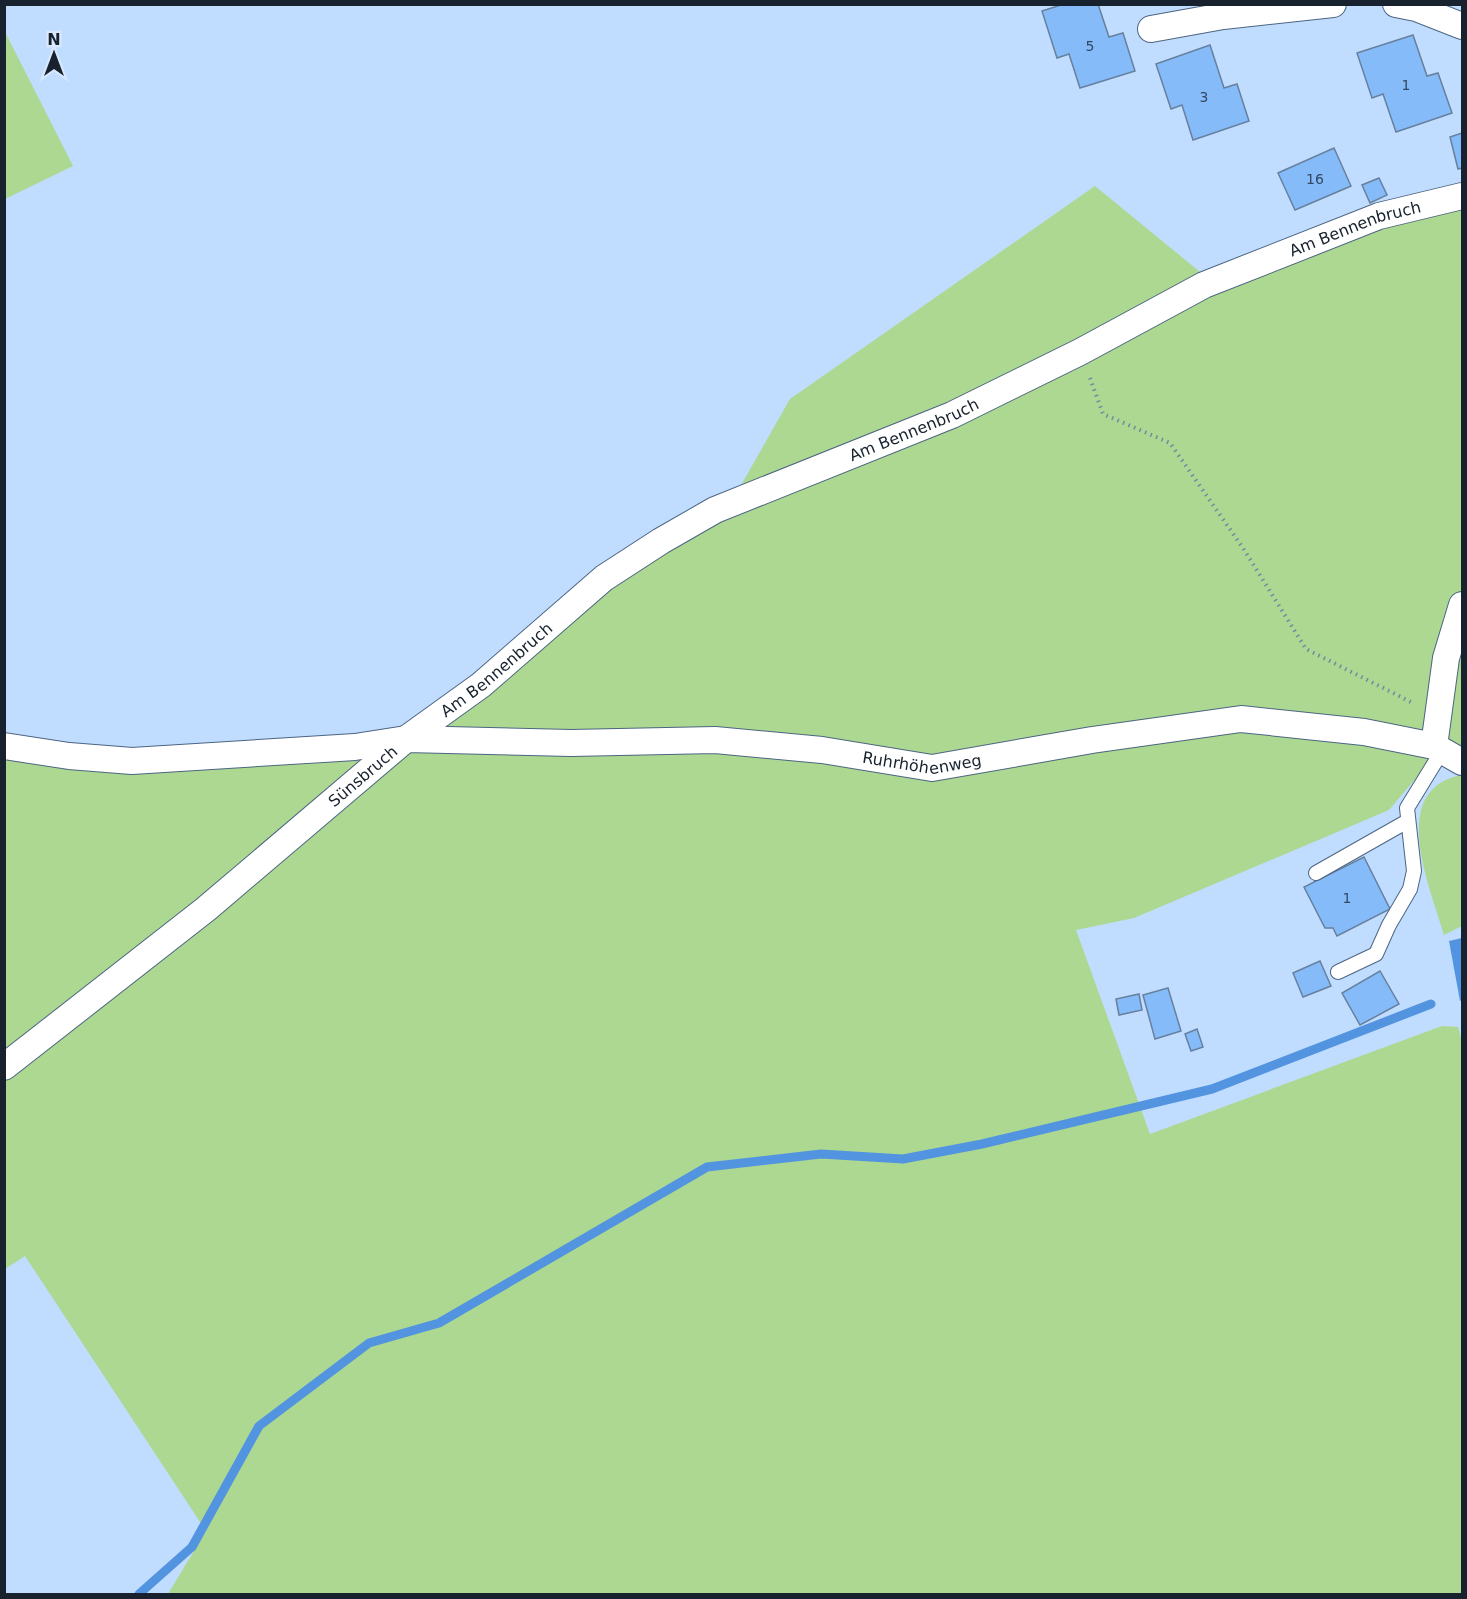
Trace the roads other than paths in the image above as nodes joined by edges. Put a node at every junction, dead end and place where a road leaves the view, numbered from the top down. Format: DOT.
graph roads {
  1 [pos="1333,4"];
  2 [pos="1396,4"];
  3 [pos="1462,26"];
  4 [pos="1151,29"];
  5 [pos="1462,196"];
  6 [pos="1462,605"];
  7 [pos="406,739"];
  8 [pos="4,746"];
  9 [pos="1446,753"];
  10 [pos="1406,822"];
  11 [pos="1316,873"];
  12 [pos="1338,972"];
  13 [pos="4,1067"];
  1 -- 4 [label="street"];
  2 -- 3 [label="street"];
  5 -- 7 [label="street, Am Bennenbruch"];
  6 -- 9 [label="street"];
  7 -- 8 [label="street, Sünsbruch"];
  7 -- 9 [label="street, Ruhrhöhenweg"];
  7 -- 13 [label="street, Sünsbruch"];
  9 -- 10 [label="lane"];
  10 -- 11 [label="lane"];
  10 -- 12 [label="lane"];
}
